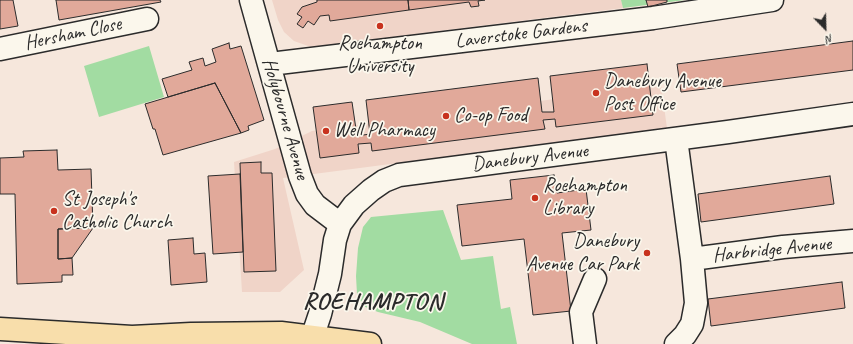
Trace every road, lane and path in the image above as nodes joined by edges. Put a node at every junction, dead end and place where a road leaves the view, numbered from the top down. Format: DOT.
graph roads {
  1 [pos="251,0"];
  2 [pos="772,0"];
  3 [pos="147,19"];
  4 [pos="0,49"];
  5 [pos="270,64"];
  6 [pos="853,114"];
  7 [pos="676,139"];
  8 [pos="340,224"];
  9 [pos="853,241"];
  10 [pos="692,259"];
  11 [pos="595,279"];
  12 [pos="8,334"];
  13 [pos="126,340"];
  14 [pos="312,340"];
  15 [pos="370,344"];
  16 [pos="585,344"];
  17 [pos="676,344"];
  1 -- 5 [label="street, Holybourne Avenue"];
  2 -- 5 [label="street, Laverstoke Gardens"];
  3 -- 4 [label="street, Hersham Close"];
  5 -- 8 [label="street, Holybourne Avenue"];
  6 -- 7 [label="street, Danebury Avenue"];
  7 -- 8 [label="street, Danebury Avenue"];
  7 -- 10 [label="street, Harbridge Avenue"];
  8 -- 14 [label="street, Danebury Avenue"];
  9 -- 10 [label="street, Harbridge Avenue"];
  10 -- 17 [label="street, Harbridge Avenue"];
  11 -- 16 [label="street"];
  12 -- 13 [label="highway"];
  13 -- 14 [label="highway"];
  14 -- 15 [label="highway"];
}
